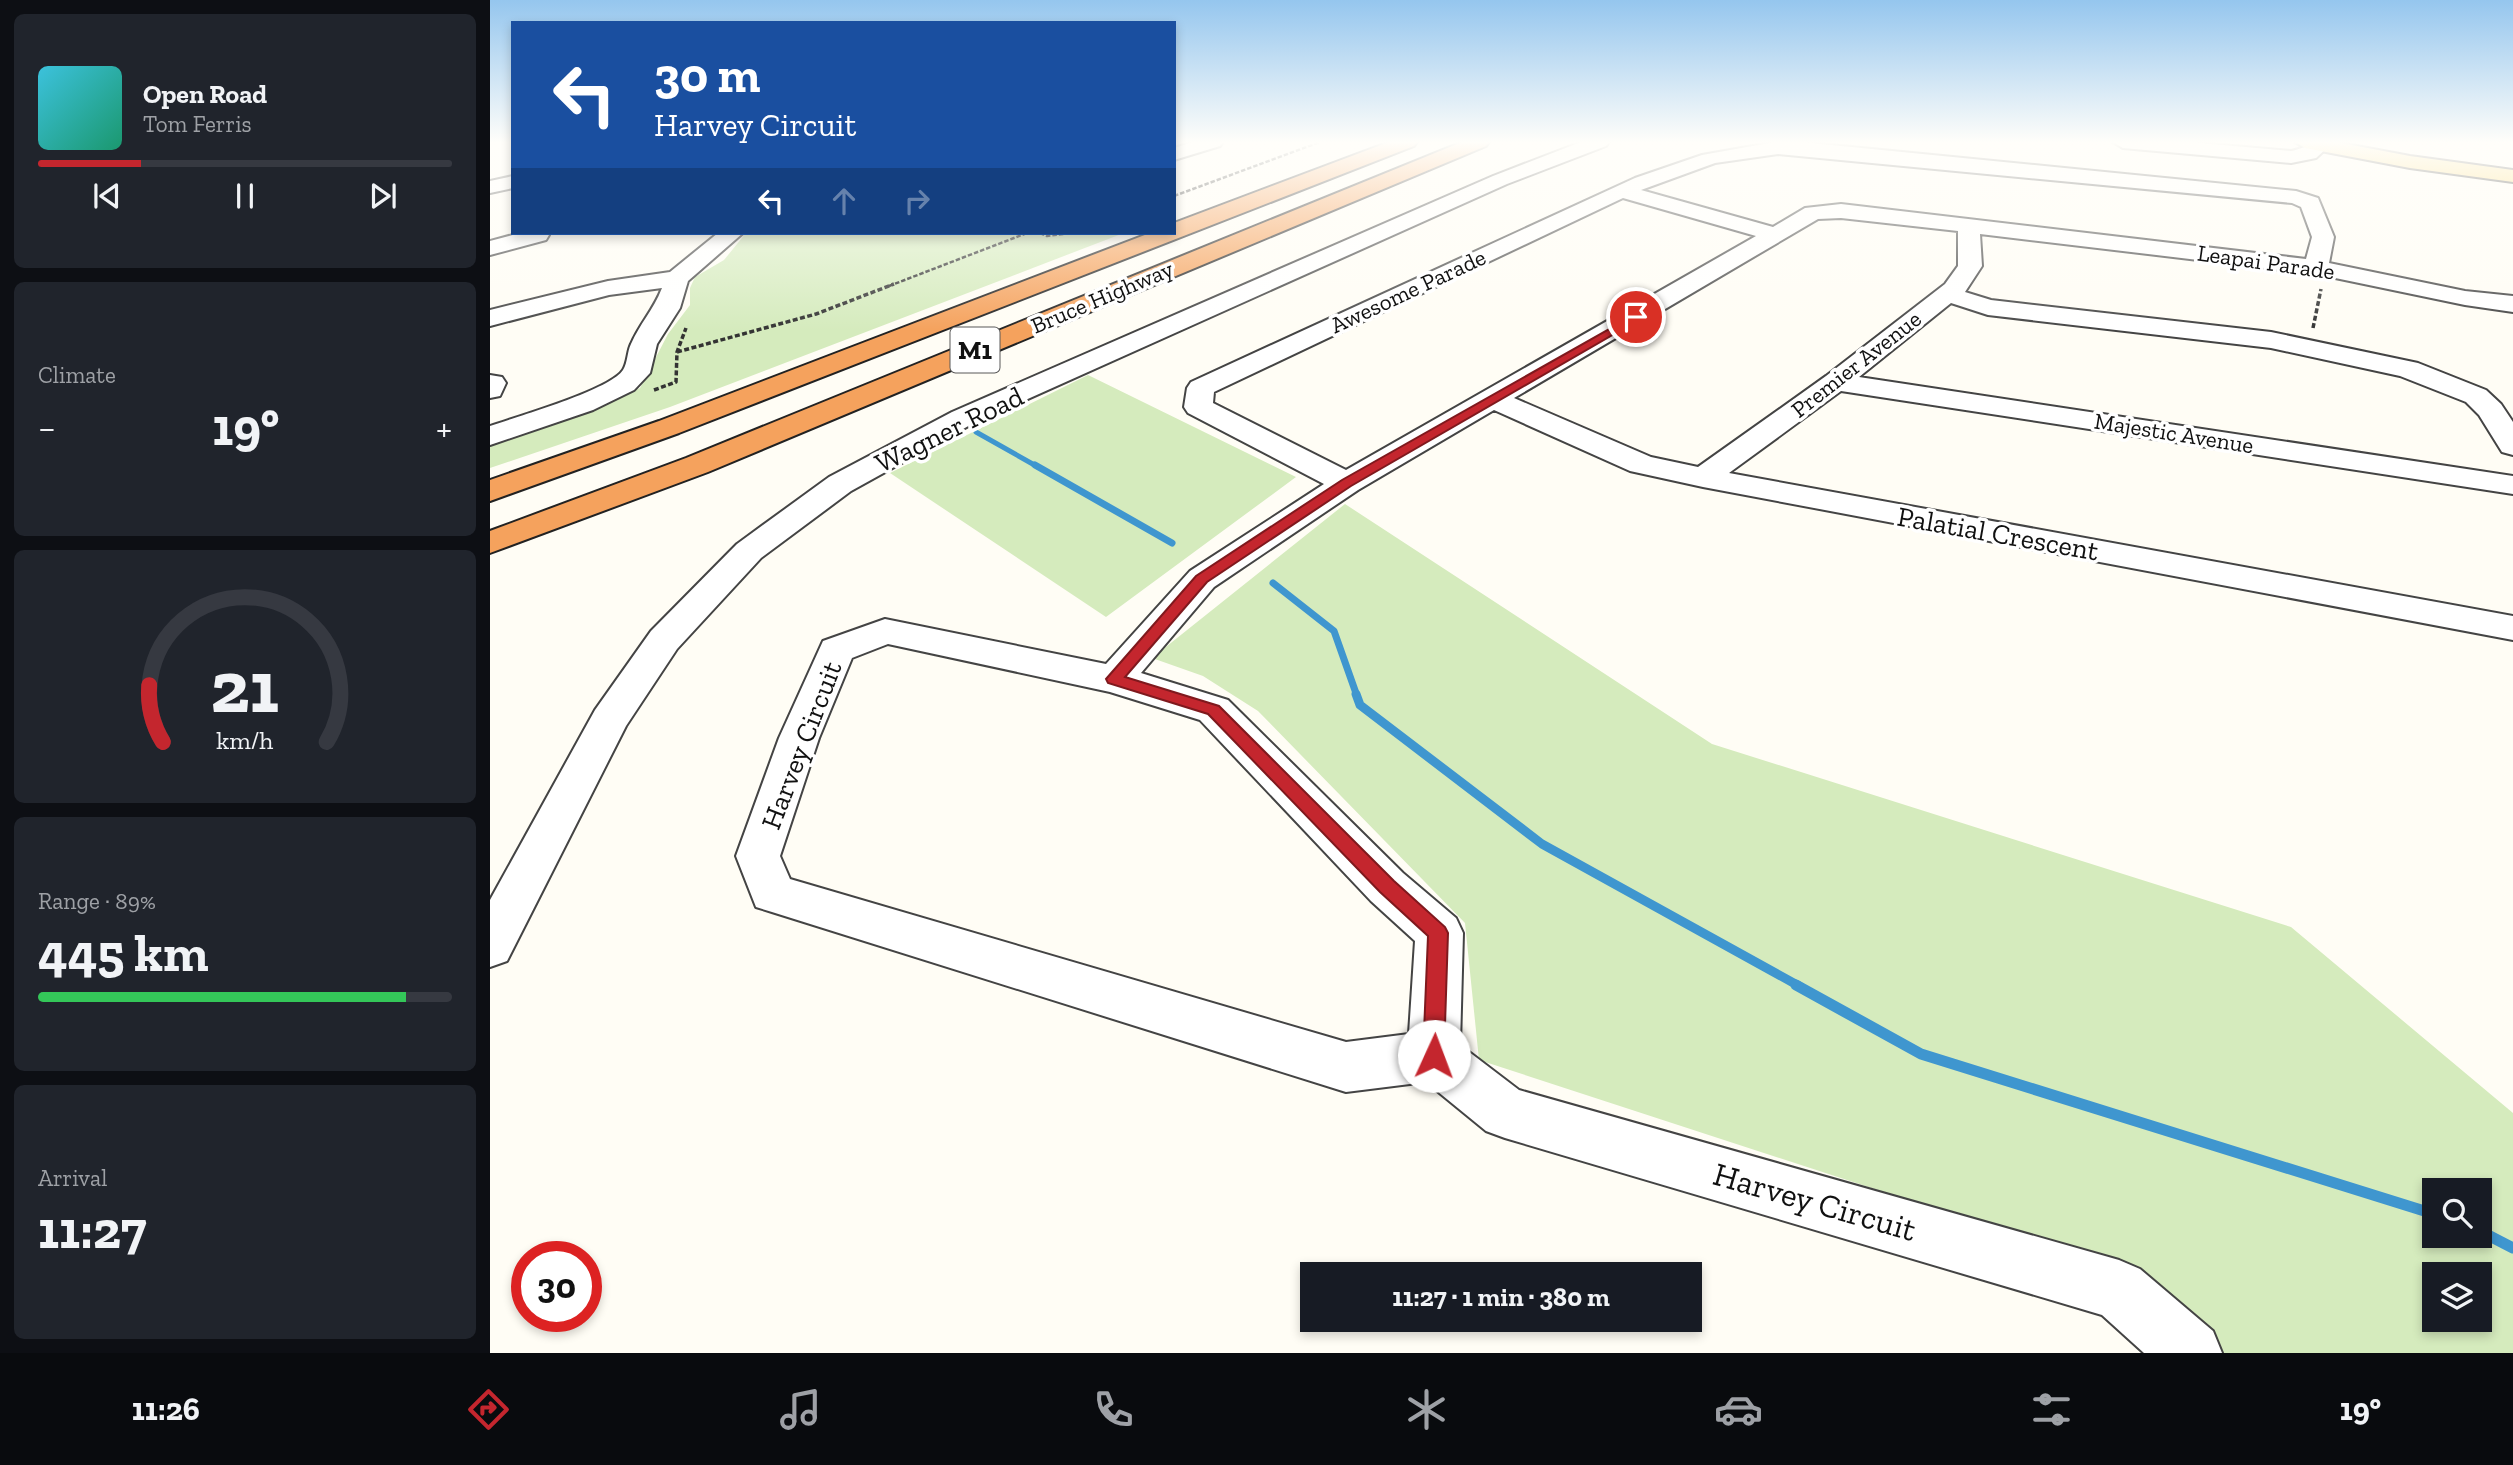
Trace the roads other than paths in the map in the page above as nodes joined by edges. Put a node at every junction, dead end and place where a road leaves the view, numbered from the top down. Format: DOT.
graph roads {
  1 [pos="1242,205"];
  2 [pos="1325,205"];
  3 [pos="1443,205"];
  4 [pos="1591,205"];
  5 [pos="1671,205"];
  6 [pos="2311,205"];
  7 [pos="1969,227"];
  8 [pos="1176,230"];
  9 [pos="538,235"];
  10 [pos="730,235"];
  11 [pos="1164,235"];
  12 [pos="1777,235"];
  13 [pos="490,248"];
  14 [pos="2316,267"];
  15 [pos="677,278"];
  16 [pos="1947,294"];
  17 [pos="2513,303"];
  18 [pos="490,318"];
  19 [pos="1836,382"];
  20 [pos="1495,400"];
  21 [pos="493,428"];
  22 [pos="2513,446"];
  23 [pos="1703,478"];
  24 [pos="1346,483"];
  25 [pos="2513,485"];
  26 [pos="490,491"];
  27 [pos="490,543"];
  28 [pos="2513,628"];
  29 [pos="1114,679"];
  30 [pos="490,946"];
  31 [pos="1434,1056"];
  32 [pos="2191,1353"];
  1 -- 8 [label="highway, Bruce Highway / M1"];
  2 -- 27 [label="highway, Bruce Highway / M1"];
  3 -- 30 [label="street, Wagner Road"];
  4 -- 24 [label="street, Awesome Parade"];
  5 -- 12 [label="street"];
  6 -- 14 [label="street, Awesome Parade"];
  7 -- 12 [label="street, Leapai Parade"];
  7 -- 14 [label="street, Leapai Parade"];
  7 -- 16 [label="street, Premier Avenue"];
  9 -- 13 [label="street"];
  10 -- 15 [label="street"];
  11 -- 26 [label="highway, Bruce Highway / M1"];
  12 -- 20 [label="street, Leapai Parade"];
  14 -- 17 [label="street, Leapai Parade"];
  15 -- 18 [label="street"];
  15 -- 21 [label="street"];
  16 -- 19 [label="street, Premier Avenue"];
  16 -- 22 [label="street"];
  19 -- 23 [label="street, Premier Avenue"];
  19 -- 25 [label="street, Majestic Avenue"];
  20 -- 23 [label="street, Palatial Crescent"];
  20 -- 24 [label="street, Leapai Parade"];
  23 -- 28 [label="street, Palatial Crescent"];
  24 -- 29 [label="street, Leapai Parade"];
  29 -- 31 [label="street, Harvey Circuit"];
  29 -- 31 [label="street, Harvey Circuit"];
  31 -- 32 [label="street, Harvey Circuit"];
}
